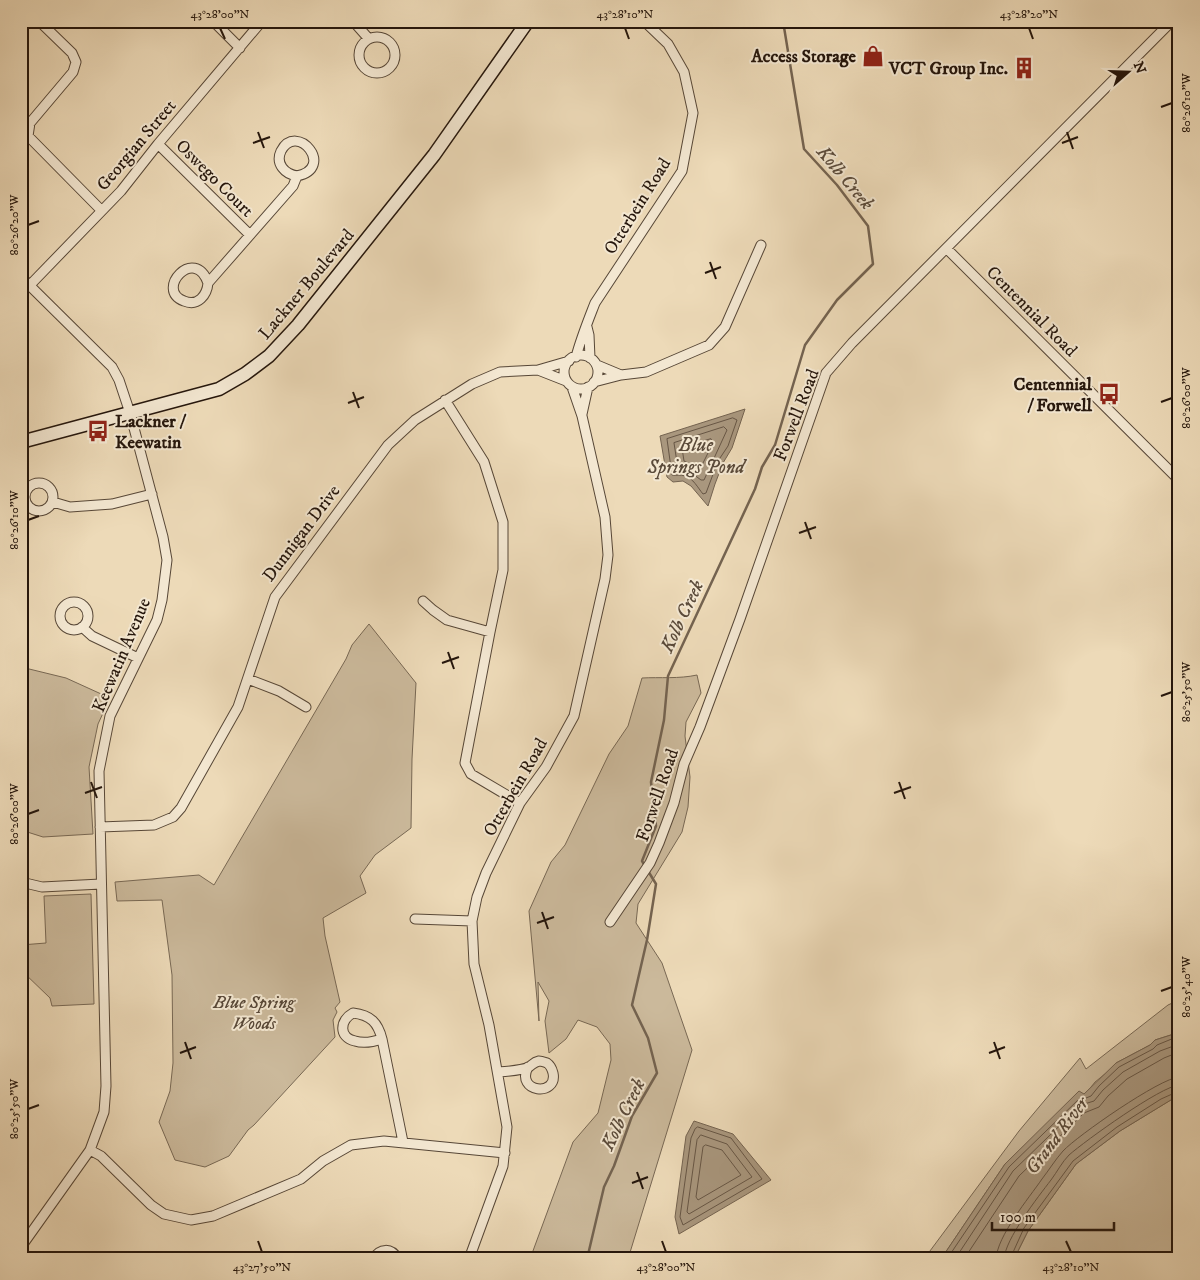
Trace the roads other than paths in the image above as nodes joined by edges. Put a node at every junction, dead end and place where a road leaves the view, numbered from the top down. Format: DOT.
graph roads {
  1 [pos="40,21"];
  2 [pos="213,21"];
  3 [pos="262,21"];
  4 [pos="353,21"];
  5 [pos="528,21"];
  6 [pos="644,21"];
  7 [pos="1172,21"];
  8 [pos="369,39"];
  9 [pos="240,48"];
  10 [pos="158,144"];
  11 [pos="297,176"];
  12 [pos="101,210"];
  13 [pos="250,235"];
  14 [pos="761,245"];
  15 [pos="947,249"];
  16 [pos="21,277"];
  17 [pos="208,283"];
  18 [pos="30,285"];
  19 [pos="587,327"];
  20 [pos="590,358"];
  21 [pos="573,359"];
  22 [pos="597,365"];
  23 [pos="538,370"];
  24 [pos="621,375"];
  25 [pos="569,384"];
  26 [pos="591,384"];
  27 [pos="445,400"];
  28 [pos="130,413"];
  29 [pos="582,416"];
  30 [pos="21,442"];
  31 [pos="1179,480"];
  32 [pos="152,494"];
  33 [pos="53,502"];
  34 [pos="423,600"];
  35 [pos="82,627"];
  36 [pos="490,632"];
  37 [pos="138,658"];
  38 [pos="248,679"];
  39 [pos="306,707"];
  40 [pos="520,803"];
  41 [pos="100,827"];
  42 [pos="21,882"];
  43 [pos="101,884"];
  44 [pos="415,919"];
  45 [pos="472,922"];
  46 [pos="610,922"];
  47 [pos="382,1039"];
  48 [pos="528,1067"];
  49 [pos="498,1072"];
  50 [pos="403,1142"];
  51 [pos="90,1150"];
  52 [pos="505,1153"];
  53 [pos="21,1229"];
  54 [pos="29,1236"];
  55 [pos="21,1248"];
  56 [pos="373,1259"];
  57 [pos="398,1259"];
  58 [pos="469,1259"];
  1 -- 12 [label="street"];
  2 -- 9 [label="street"];
  3 -- 9 [label="street, Georgian Street"];
  4 -- 8 [label="street"];
  5 -- 28 [label="main road, Lackner Boulevard"];
  6 -- 19 [label="street, Otterbein Road"];
  7 -- 15 [label="street, Forwell Road"];
  8 -- 8 [label="street"];
  9 -- 10 [label="street, Georgian Street"];
  10 -- 12 [label="street, Georgian Street"];
  10 -- 13 [label="street, Oswego Court"];
  11 -- 13 [label="street, Oswego Court"];
  12 -- 18 [label="street, Georgian Street"];
  13 -- 17 [label="street, Oswego Court"];
  14 -- 24 [label="street"];
  15 -- 31 [label="street, Centennial Road"];
  15 -- 46 [label="street, Forwell Road"];
  16 -- 18 [label="street, Keewatin Avenue"];
  18 -- 28 [label="street, Keewatin Avenue"];
  19 -- 20 [label="street, Otterbein Road"];
  19 -- 21 [label="street, Otterbein Road"];
  20 -- 21 [label="street"];
  20 -- 22 [label="street"];
  21 -- 23 [label="street, Dunnigan Drive"];
  21 -- 25 [label="street, Otterbein Road"];
  22 -- 24 [label="street"];
  22 -- 26 [label="street, Otterbein Road"];
  23 -- 25 [label="street, Dunnigan Drive"];
  23 -- 27 [label="street, Dunnigan Drive"];
  24 -- 26 [label="street"];
  25 -- 26 [label="street"];
  25 -- 29 [label="street, Otterbein Road"];
  26 -- 29 [label="street, Otterbein Road"];
  27 -- 36 [label="street"];
  27 -- 38 [label="street, Dunnigan Drive"];
  28 -- 30 [label="main road, Lackner Boulevard"];
  28 -- 32 [label="street, Keewatin Avenue"];
  29 -- 40 [label="street, Otterbein Road"];
  32 -- 33 [label="street"];
  32 -- 37 [label="street, Keewatin Avenue"];
  34 -- 36 [label="street"];
  35 -- 37 [label="street"];
  36 -- 40 [label="street"];
  37 -- 41 [label="street, Keewatin Avenue"];
  38 -- 39 [label="street"];
  38 -- 41 [label="street, Dunnigan Drive"];
  40 -- 45 [label="street, Otterbein Road"];
  41 -- 43 [label="street, Keewatin Avenue"];
  42 -- 43 [label="street"];
  43 -- 51 [label="street, Keewatin Avenue"];
  44 -- 45 [label="street"];
  45 -- 49 [label="street, Otterbein Road"];
  47 -- 47 [label="street"];
  47 -- 50 [label="street"];
  48 -- 49 [label="street"];
  49 -- 52 [label="street, Otterbein Road"];
  50 -- 51 [label="street"];
  50 -- 52 [label="street"];
  51 -- 54 [label="street, Keewatin Avenue"];
  52 -- 58 [label="street, Otterbein Road"];
  53 -- 54 [label="street"];
  54 -- 55 [label="street, Keewatin Avenue"];
  56 -- 57 [label="street"];
}
